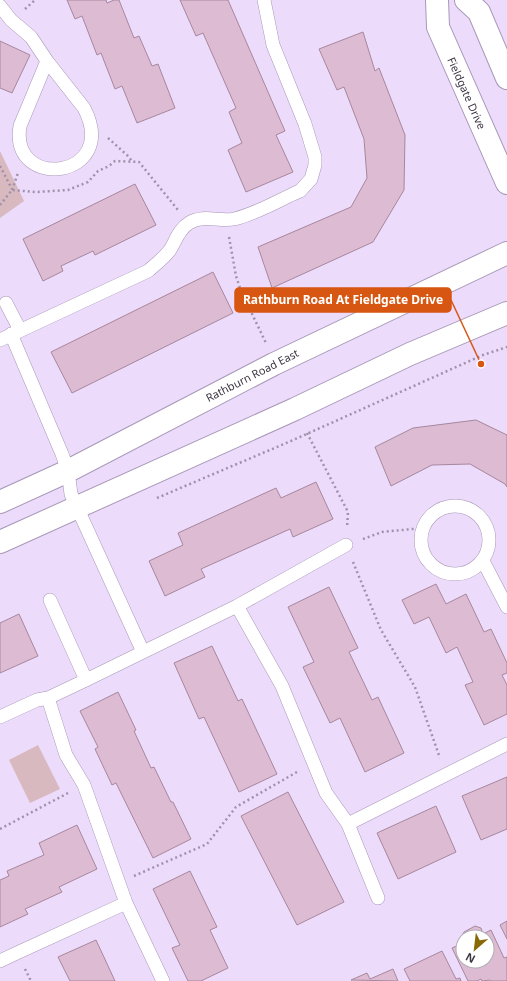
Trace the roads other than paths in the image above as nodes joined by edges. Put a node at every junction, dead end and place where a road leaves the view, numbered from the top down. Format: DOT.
graph roads {
  1 [pos="264,0"];
  2 [pos="437,0"];
  3 [pos="466,0"];
  4 [pos="0,6"];
  5 [pos="47,61"];
  6 [pos="507,78"];
  7 [pos="507,183"];
  8 [pos="507,253"];
  9 [pos="6,303"];
  10 [pos="507,313"];
  11 [pos="10,335"];
  12 [pos="68,471"];
  13 [pos="0,502"];
  14 [pos="76,507"];
  15 [pos="0,542"];
  16 [pos="346,545"];
  17 [pos="483,561"];
  18 [pos="50,600"];
  19 [pos="237,606"];
  20 [pos="507,607"];
  21 [pos="143,652"];
  22 [pos="86,680"];
  23 [pos="48,698"];
  24 [pos="0,717"];
  25 [pos="507,744"];
  26 [pos="348,824"];
  27 [pos="378,898"];
  28 [pos="126,903"];
  29 [pos="0,961"];
  30 [pos="163,981"];
  1 -- 11 [label="lane"];
  2 -- 7 [label="street, Fieldgate Drive"];
  3 -- 6 [label="street"];
  4 -- 5 [label="lane"];
  5 -- 5 [label="lane"];
  8 -- 12 [label="street, Rathburn Road East"];
  9 -- 11 [label="lane"];
  10 -- 14 [label="street"];
  11 -- 12 [label="lane"];
  12 -- 13 [label="street, Rathburn Road East"];
  12 -- 14 [label="lane"];
  14 -- 15 [label="street"];
  14 -- 21 [label="lane"];
  16 -- 19 [label="lane"];
  17 -- 17 [label="lane"];
  17 -- 20 [label="lane"];
  18 -- 22 [label="lane"];
  19 -- 21 [label="lane"];
  19 -- 26 [label="lane"];
  21 -- 22 [label="lane"];
  22 -- 23 [label="lane"];
  23 -- 24 [label="lane"];
  23 -- 28 [label="lane"];
  25 -- 26 [label="lane"];
  26 -- 27 [label="lane"];
  28 -- 29 [label="lane"];
  28 -- 30 [label="lane"];
}
